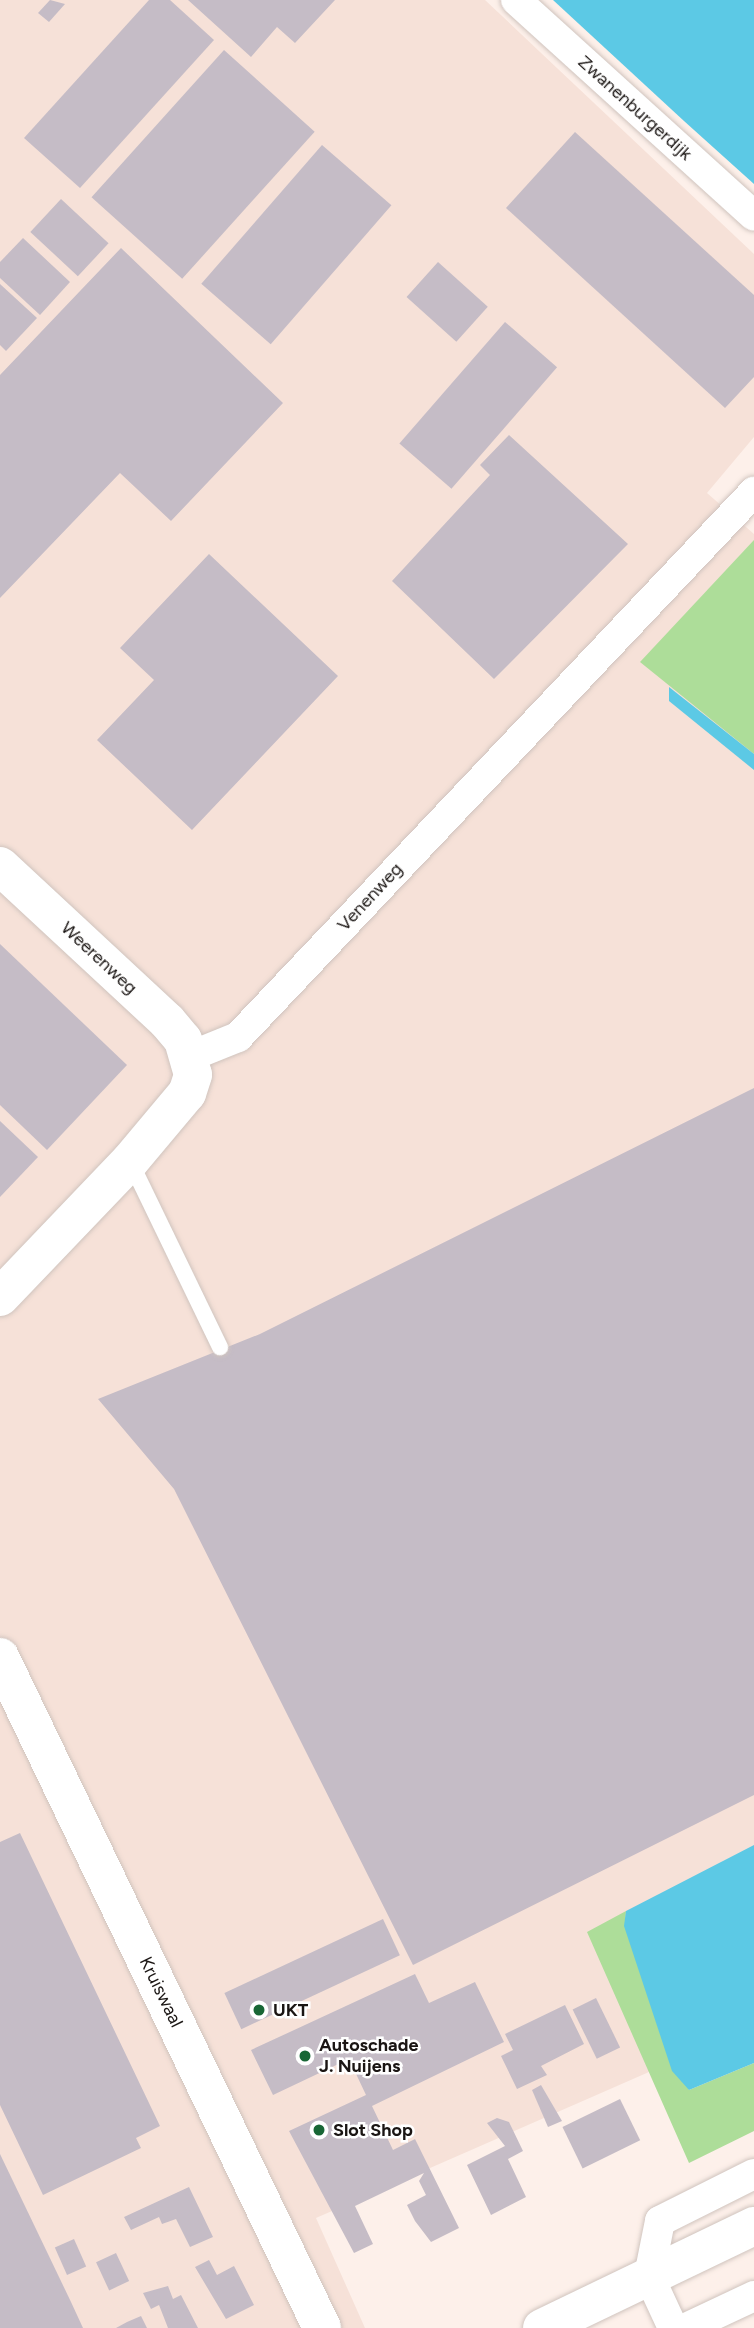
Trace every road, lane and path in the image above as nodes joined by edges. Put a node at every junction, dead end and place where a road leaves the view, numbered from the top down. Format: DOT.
graph roads {
  1 [pos="516,0"];
  2 [pos="754,216"];
  3 [pos="754,492"];
  4 [pos="0,866"];
  5 [pos="191,1056"];
  6 [pos="130,1161"];
  7 [pos="0,1297"];
  8 [pos="219,1347"];
  9 [pos="0,1657"];
  10 [pos="754,2174"];
  11 [pos="754,2226"];
  12 [pos="649,2276"];
  13 [pos="754,2296"];
  14 [pos="322,2328"];
  15 [pos="542,2328"];
  16 [pos="673,2328"];
  17 [pos="686,2328"];
  1 -- 2 [label="street, Zwanenburgerdijk"];
  3 -- 5 [label="street, Venenweg"];
  4 -- 5 [label="street, Weerenweg"];
  5 -- 6 [label="street"];
  6 -- 7 [label="street"];
  6 -- 8 [label="lane"];
  9 -- 14 [label="street, Kruiswaal"];
  10 -- 12 [label="street"];
  11 -- 12 [label="street"];
  12 -- 15 [label="street"];
  12 -- 16 [label="street"];
  13 -- 17 [label="street"];
}
